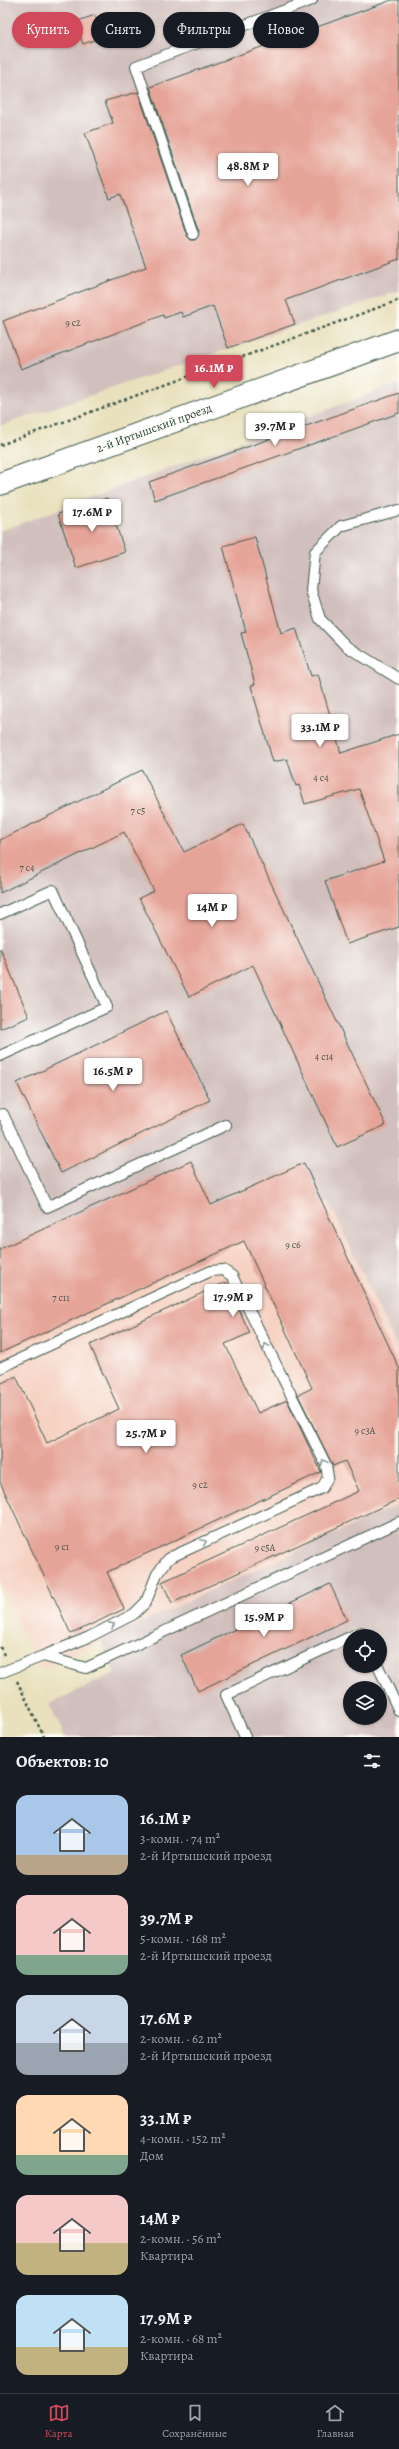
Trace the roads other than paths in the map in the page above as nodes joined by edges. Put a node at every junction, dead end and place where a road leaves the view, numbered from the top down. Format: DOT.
graph roads {
  1 [pos="312,0"];
  2 [pos="194,234"];
  3 [pos="399,340"];
  4 [pos="0,484"];
  5 [pos="399,510"];
  6 [pos="399,679"];
  7 [pos="0,914"];
  8 [pos="0,1056"];
  9 [pos="1,1112"];
  10 [pos="226,1125"];
  11 [pos="0,1368"];
  12 [pos="399,1522"];
  13 [pos="343,1640"];
  14 [pos="43,1656"];
  15 [pos="0,1673"];
  16 [pos="381,1673"];
  17 [pos="399,1711"];
  18 [pos="245,1737"];
  1 -- 2 [label="lane"];
  3 -- 4 [label="main road, 2-й Иртышский проезд"];
  5 -- 6 [label="lane"];
  7 -- 8 [label="lane"];
  9 -- 10 [label="lane"];
  14 -- 11 [label="lane, one-way"];
  12 -- 14 [label="lane"];
  13 -- 18 [label="lane"];
  14 -- 15 [label="lane"];
  16 -- 17 [label="lane"];
}
